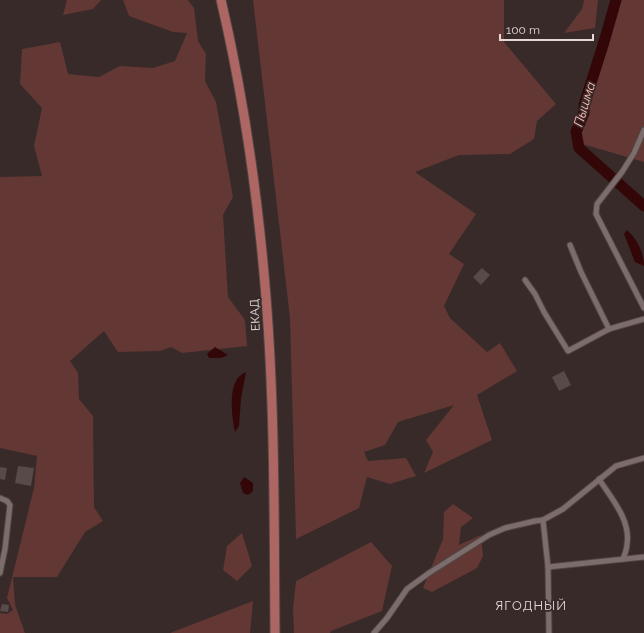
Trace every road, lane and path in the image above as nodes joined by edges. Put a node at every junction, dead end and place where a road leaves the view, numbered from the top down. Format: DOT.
graph roads {
  1 [pos="221,0"];
  2 [pos="644,130"];
  3 [pos="570,245"];
  4 [pos="525,280"];
  5 [pos="644,308"];
  6 [pos="644,319"];
  7 [pos="610,329"];
  8 [pos="644,458"];
  9 [pos="599,479"];
  10 [pos="1,498"];
  11 [pos="543,520"];
  12 [pos="644,557"];
  13 [pos="623,559"];
  14 [pos="548,566"];
  15 [pos="0,573"];
  16 [pos="275,633"];
  17 [pos="374,633"];
  18 [pos="549,633"];
  1 -- 16 [label="highway, ЕКАД"];
  2 -- 5 [label="street"];
  3 -- 7 [label="street"];
  4 -- 7 [label="street"];
  6 -- 7 [label="street"];
  8 -- 9 [label="street"];
  9 -- 11 [label="street"];
  9 -- 13 [label="street"];
  10 -- 15 [label="street"];
  11 -- 14 [label="street"];
  11 -- 17 [label="street"];
  12 -- 13 [label="street"];
  13 -- 14 [label="street"];
  14 -- 18 [label="street"];
}
